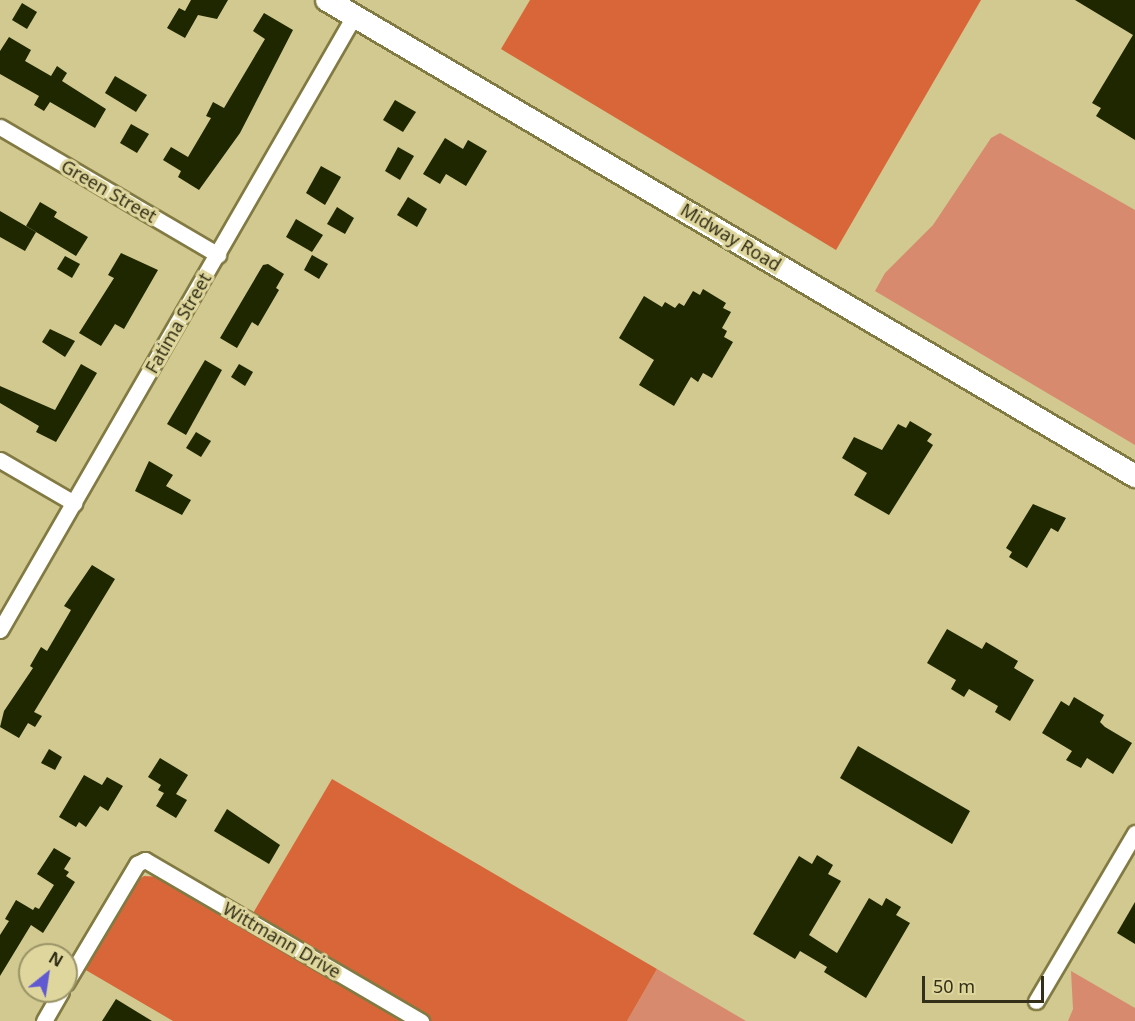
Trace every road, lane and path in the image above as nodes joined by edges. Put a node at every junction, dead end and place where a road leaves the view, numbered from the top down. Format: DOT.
graph roads {
  1 [pos="327,0"];
  2 [pos="354,16"];
  3 [pos="0,127"];
  4 [pos="218,255"];
  5 [pos="0,460"];
  6 [pos="1135,476"];
  7 [pos="74,503"];
  8 [pos="0,630"];
  9 [pos="1135,833"];
  10 [pos="78,964"];
  11 [pos="1036,1001"];
  12 [pos="55,1003"];
  13 [pos="44,1021"];
  14 [pos="421,1021"];
  1 -- 2 [label="main road, Midway Road"];
  2 -- 4 [label="street, Fatima Street"];
  2 -- 6 [label="main road, Midway Road"];
  3 -- 4 [label="street, Green Street"];
  4 -- 7 [label="street, Fatima Street"];
  5 -- 7 [label="street"];
  7 -- 8 [label="street, Fatima Street"];
  9 -- 11 [label="street"];
  10 -- 14 [label="street, Wittmann Drive"];
  12 -- 13 [label="street"];
}
